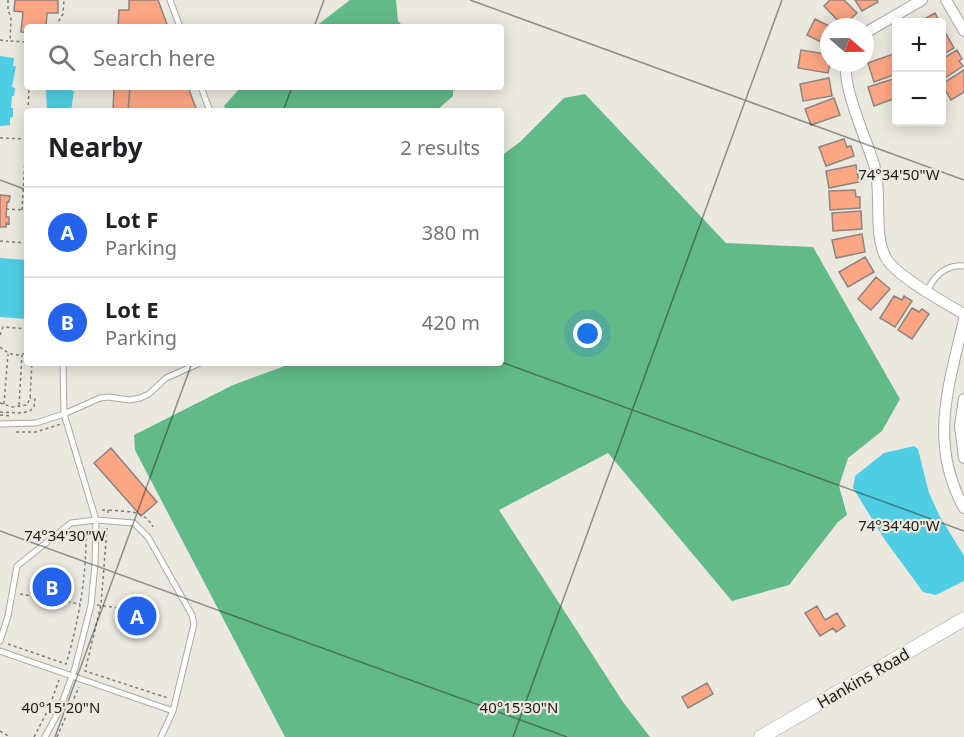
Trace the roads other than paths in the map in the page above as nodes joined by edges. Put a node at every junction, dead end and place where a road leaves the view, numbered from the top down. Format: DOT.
graph roads {
  1 [pos="170,0"];
  2 [pos="922,0"];
  3 [pos="946,0"];
  4 [pos="179,24"];
  5 [pos="874,28"];
  6 [pos="964,31"];
  7 [pos="847,72"];
  8 [pos="202,90"];
  9 [pos="209,108"];
  10 [pos="964,266"];
  11 [pos="927,291"];
  12 [pos="964,314"];
  13 [pos="964,319"];
  14 [pos="63,366"];
  15 [pos="193,366"];
  16 [pos="964,399"];
  17 [pos="64,414"];
  18 [pos="0,424"];
  19 [pos="964,458"];
  20 [pos="964,508"];
  21 [pos="96,520"];
  22 [pos="964,619"];
  23 [pos="0,641"];
  24 [pos="0,651"];
  25 [pos="73,677"];
  26 [pos="173,711"];
  27 [pos="45,737"];
  28 [pos="161,737"];
  29 [pos="761,737"];
  1 -- 4 [label="lane"];
  2 -- 5 [label="street"];
  3 -- 6 [label="street"];
  7 -- 11 [label="street"];
  8 -- 9 [label="lane"];
  10 -- 11 [label="lane"];
  11 -- 12 [label="street"];
  13 -- 20 [label="street"];
  14 -- 17 [label="lane"];
  15 -- 17 [label="lane"];
  16 -- 19 [label="street"];
  17 -- 18 [label="lane"];
  17 -- 21 [label="lane"];
  21 -- 23 [label="lane"];
  21 -- 25 [label="lane"];
  21 -- 26 [label="lane"];
  22 -- 29 [label="main road, Hankins Road"];
  24 -- 25 [label="lane"];
  25 -- 26 [label="lane"];
  25 -- 27 [label="lane"];
  26 -- 28 [label="lane"];
}
